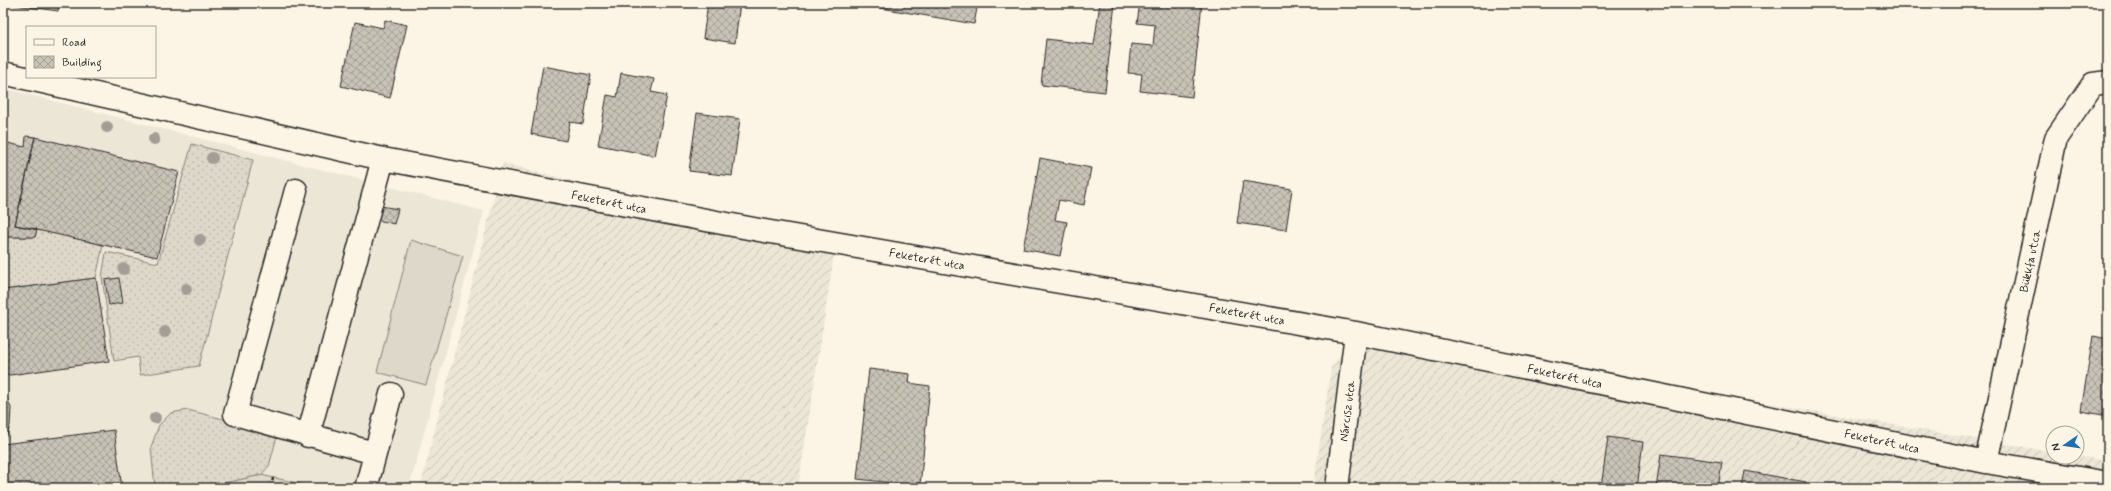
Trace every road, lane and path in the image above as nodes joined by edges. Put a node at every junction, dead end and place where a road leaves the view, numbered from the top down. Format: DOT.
graph roads {
  1 [pos="3,73"];
  2 [pos="2108,82"];
  3 [pos="383,159"];
  4 [pos="296,190"];
  5 [pos="1356,333"];
  6 [pos="391,394"];
  7 [pos="308,436"];
  8 [pos="374,453"];
  9 [pos="1986,462"];
  10 [pos="273,478"];
  11 [pos="2108,483"];
  12 [pos="271,488"];
  13 [pos="366,488"];
  14 [pos="1337,488"];
  1 -- 3 [label="street, Feketerét utca"];
  2 -- 9 [label="street, Bükkfa utca"];
  3 -- 5 [label="street, Feketerét utca"];
  3 -- 7 [label="street"];
  4 -- 7 [label="street"];
  5 -- 9 [label="street, Feketerét utca"];
  5 -- 14 [label="street, Nárcisz utca"];
  6 -- 8 [label="street"];
  7 -- 8 [label="street"];
  8 -- 13 [label="street"];
  9 -- 11 [label="street, Feketerét utca"];
  10 -- 12 [label="path"];
}
